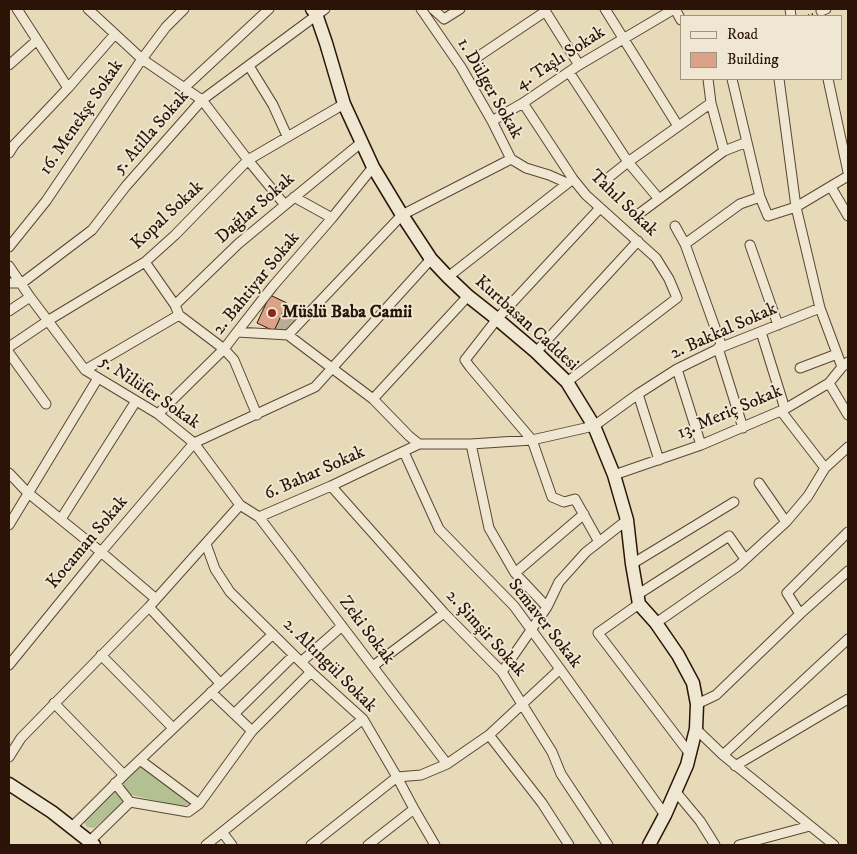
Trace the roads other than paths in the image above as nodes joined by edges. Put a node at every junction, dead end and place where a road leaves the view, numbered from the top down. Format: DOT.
graph roads {
  1 [pos="17,9"];
  2 [pos="89,9"];
  3 [pos="184,9"];
  4 [pos="269,9"];
  5 [pos="421,9"];
  6 [pos="434,9"];
  7 [pos="460,9"];
  8 [pos="605,9"];
  9 [pos="674,9"];
  10 [pos="545,10"];
  11 [pos="318,11"];
  12 [pos="664,12"];
  13 [pos="115,34"];
  14 [pos="623,38"];
  15 [pos="36,41"];
  16 [pos="476,58"];
  17 [pos="142,59"];
  18 [pos="9,65"];
  19 [pos="579,65"];
  20 [pos="249,66"];
  21 [pos="569,72"];
  22 [pos="708,80"];
  23 [pos="732,80"];
  24 [pos="780,80"];
  25 [pos="828,80"];
  26 [pos="68,88"];
  27 [pos="184,88"];
  28 [pos="202,100"];
  29 [pos="524,103"];
  30 [pos="711,103"];
  31 [pos="344,104"];
  32 [pos="492,121"];
  33 [pos="678,126"];
  34 [pos="287,136"];
  35 [pos="362,142"];
  36 [pos="747,142"];
  37 [pos="724,151"];
  38 [pos="9,153"];
  39 [pos="511,158"];
  40 [pos="248,160"];
  41 [pos="628,162"];
  42 [pos="373,167"];
  43 [pos="848,172"];
  44 [pos="848,176"];
  45 [pos="570,181"];
  46 [pos="603,182"];
  47 [pos="831,187"];
  48 [pos="294,197"];
  49 [pos="760,197"];
  50 [pos="659,199"];
  51 [pos="285,205"];
  52 [pos="796,207"];
  53 [pos="600,208"];
  54 [pos="402,215"];
  55 [pos="636,216"];
  56 [pos="848,216"];
  57 [pos="332,218"];
  58 [pos="675,226"];
  59 [pos="638,241"];
  60 [pos="685,244"];
  61 [pos="750,245"];
  62 [pos="9,247"];
  63 [pos="431,259"];
  64 [pos="145,262"];
  65 [pos="9,266"];
  66 [pos="448,277"];
  67 [pos="9,283"];
  68 [pos="22,283"];
  69 [pos="468,296"];
  70 [pos="30,297"];
  71 [pos="175,304"];
  72 [pos="820,308"];
  73 [pos="9,311"];
  74 [pos="178,315"];
  75 [pos="497,318"];
  76 [pos="49,320"];
  77 [pos="778,325"];
  78 [pos="236,332"];
  79 [pos="761,332"];
  80 [pos="288,335"];
  81 [pos="9,346"];
  82 [pos="720,347"];
  83 [pos="224,350"];
  84 [pos="536,352"];
  85 [pos="9,353"];
  86 [pos="837,354"];
  87 [pos="845,364"];
  88 [pos="332,368"];
  89 [pos="800,368"];
  90 [pos="677,369"];
  91 [pos="85,370"];
  92 [pos="98,378"];
  93 [pos="567,382"];
  94 [pos="829,383"];
  95 [pos="638,394"];
  96 [pos="373,399"];
  97 [pos="136,401"];
  98 [pos="46,404"];
  99 [pos="784,410"];
  100 [pos="158,414"];
  101 [pos="257,415"];
  102 [pos="848,415"];
  103 [pos="594,426"];
  104 [pos="743,428"];
  105 [pos="532,440"];
  106 [pos="194,443"];
  107 [pos="419,444"];
  108 [pos="471,444"];
  109 [pos="701,445"];
  110 [pos="848,447"];
  111 [pos="404,452"];
  112 [pos="660,460"];
  113 [pos="825,468"];
  114 [pos="9,473"];
  115 [pos="614,475"];
  116 [pos="759,483"];
  117 [pos="331,486"];
  118 [pos="27,492"];
  119 [pos="734,502"];
  120 [pos="240,505"];
  121 [pos="584,514"];
  122 [pos="259,517"];
  123 [pos="60,519"];
  124 [pos="627,520"];
  125 [pos="786,522"];
  126 [pos="9,525"];
  127 [pos="848,532"];
  128 [pos="599,542"];
  129 [pos="206,544"];
  130 [pos="101,552"];
  131 [pos="746,559"];
  132 [pos="632,564"];
  133 [pos="848,571"];
  134 [pos="515,573"];
  135 [pos="156,599"];
  136 [pos="638,600"];
  137 [pos="149,607"];
  138 [pos="547,608"];
  139 [pos="444,613"];
  140 [pos="800,614"];
  141 [pos="656,623"];
  142 [pos="342,626"];
  143 [pos="531,631"];
  144 [pos="273,634"];
  145 [pos="848,639"];
  146 [pos="101,655"];
  147 [pos="294,655"];
  148 [pos="301,662"];
  149 [pos="9,665"];
  150 [pos="373,666"];
  151 [pos="560,669"];
  152 [pos="311,672"];
  153 [pos="502,672"];
  154 [pos="220,683"];
  155 [pos="211,692"];
  156 [pos="848,699"];
  157 [pos="54,704"];
  158 [pos="523,704"];
  159 [pos="697,704"];
  160 [pos="234,714"];
  161 [pos="363,719"];
  162 [pos="173,728"];
  163 [pos="696,729"];
  164 [pos="252,731"];
  165 [pos="489,735"];
  166 [pos="690,754"];
  167 [pos="723,755"];
  168 [pos="9,757"];
  169 [pos="140,760"];
  170 [pos="447,764"];
  171 [pos="735,766"];
  172 [pos="124,775"];
  173 [pos="397,777"];
  174 [pos="115,783"];
  175 [pos="9,784"];
  176 [pos="676,792"];
  177 [pos="130,802"];
  178 [pos="198,804"];
  179 [pos="414,809"];
  180 [pos="664,816"];
  181 [pos="810,826"];
  182 [pos="71,828"];
  183 [pos="222,832"];
  184 [pos="654,841"];
  185 [pos="92,843"];
  186 [pos="206,845"];
  187 [pos="232,845"];
  188 [pos="311,845"];
  189 [pos="368,845"];
  190 [pos="435,845"];
  191 [pos="569,845"];
  192 [pos="608,845"];
  193 [pos="715,845"];
  194 [pos="739,845"];
  195 [pos="834,845"];
  1 -- 15 [label="street"];
  2 -- 13 [label="street"];
  3 -- 17 [label="street, 16. Menekşe Sokak"];
  4 -- 27 [label="street"];
  5 -- 32 [label="street, 1. Dülger Sokak"];
  6 -- 7 [label="street"];
  8 -- 14 [label="street"];
  9 -- 12 [label="street, 4. Taşlı Sokak"];
  10 -- 16 [label="street"];
  10 -- 19 [label="street"];
  11 -- 20 [label="street, 5. Atilla Sokak"];
  11 -- 31 [label="main road, Kurtbasan Caddesi"];
  12 -- 14 [label="street, 4. Taşlı Sokak"];
  13 -- 17 [label="street"];
  13 -- 26 [label="street"];
  14 -- 19 [label="street, 4. Taşlı Sokak"];
  14 -- 33 [label="street"];
  15 -- 18 [label="street"];
  15 -- 26 [label="street"];
  17 -- 27 [label="street"];
  17 -- 62 [label="street, 16. Menekşe Sokak"];
  19 -- 21 [label="street, 4. Taşlı Sokak"];
  20 -- 28 [label="street, 5. Atilla Sokak"];
  20 -- 34 [label="street"];
  21 -- 29 [label="street, 4. Taşlı Sokak"];
  21 -- 41 [label="street"];
  22 -- 30 [label="street"];
  23 -- 36 [label="street"];
  24 -- 52 [label="street"];
  25 -- 43 [label="street"];
  26 -- 38 [label="street"];
  27 -- 28 [label="street"];
  28 -- 40 [label="street"];
  28 -- 68 [label="street, 5. Atilla Sokak"];
  29 -- 32 [label="street, 4. Taşlı Sokak"];
  29 -- 45 [label="street, Tahıl Sokak"];
  30 -- 33 [label="street"];
  30 -- 37 [label="street"];
  31 -- 34 [label="street, Kopal Sokak"];
  31 -- 35 [label="main road, Kurtbasan Caddesi"];
  32 -- 39 [label="street, 1. Dülger Sokak"];
  33 -- 41 [label="street"];
  34 -- 40 [label="street, Kopal Sokak"];
  35 -- 42 [label="main road, Kurtbasan Caddesi"];
  35 -- 48 [label="street, Dağlar Sokak"];
  36 -- 37 [label="street"];
  36 -- 49 [label="street"];
  37 -- 50 [label="street"];
  39 -- 45 [label="street"];
  39 -- 54 [label="street, 1. Dülger Sokak"];
  40 -- 51 [label="street"];
  40 -- 64 [label="street, Kopal Sokak"];
  41 -- 46 [label="street"];
  41 -- 50 [label="street"];
  42 -- 54 [label="main road, Kurtbasan Caddesi"];
  42 -- 57 [label="street, 2. Bahtiyar Sokak"];
  44 -- 47 [label="street"];
  45 -- 53 [label="street, Tahıl Sokak"];
  45 -- 66 [label="street"];
  47 -- 52 [label="street"];
  47 -- 56 [label="street"];
  48 -- 51 [label="street, Dağlar Sokak"];
  48 -- 57 [label="street"];
  49 -- 52 [label="street"];
  49 -- 60 [label="street"];
  50 -- 55 [label="street"];
  51 -- 71 [label="street, Dağlar Sokak"];
  52 -- 72 [label="street"];
  53 -- 59 [label="street, Tahıl Sokak"];
  53 -- 75 [label="street"];
  54 -- 63 [label="main road, Kurtbasan Caddesi"];
  54 -- 80 [label="street, 1. Dülger Sokak"];
  57 -- 78 [label="street, 2. Bahtiyar Sokak"];
  58 -- 60 [label="street"];
  59 -- 84 [label="street"];
  59 -- 93 [label="street, Tahıl Sokak"];
  60 -- 82 [label="street"];
  61 -- 77 [label="street"];
  63 -- 66 [label="main road, Kurtbasan Caddesi"];
  63 -- 88 [label="street"];
  64 -- 71 [label="street"];
  64 -- 76 [label="street, Kopal Sokak"];
  65 -- 68 [label="street, 5. Nilüfer Sokak"];
  66 -- 69 [label="main road, Kurtbasan Caddesi"];
  67 -- 68 [label="street"];
  68 -- 70 [label="street, 5. Nilüfer Sokak"];
  69 -- 75 [label="main road, Kurtbasan Caddesi"];
  69 -- 96 [label="street"];
  70 -- 73 [label="street"];
  70 -- 76 [label="street, 5. Nilüfer Sokak"];
  71 -- 74 [label="street"];
  72 -- 77 [label="street, 2. Bakkal Sokak"];
  72 -- 86 [label="street"];
  74 -- 83 [label="street"];
  74 -- 91 [label="street"];
  75 -- 84 [label="main road, Kurtbasan Caddesi"];
  75 -- 105 [label="street"];
  76 -- 81 [label="street, Kopal Sokak"];
  76 -- 91 [label="street, 5. Nilüfer Sokak"];
  77 -- 79 [label="street, 2. Bakkal Sokak"];
  78 -- 80 [label="street"];
  78 -- 83 [label="street, 2. Bahtiyar Sokak"];
  79 -- 82 [label="street, 2. Bakkal Sokak"];
  79 -- 99 [label="street"];
  80 -- 88 [label="street"];
  82 -- 90 [label="street, 2. Bakkal Sokak"];
  82 -- 104 [label="street"];
  83 -- 100 [label="street, 2. Bahtiyar Sokak"];
  83 -- 101 [label="street"];
  84 -- 93 [label="main road, Kurtbasan Caddesi"];
  85 -- 98 [label="street"];
  86 -- 87 [label="street"];
  86 -- 89 [label="street"];
  87 -- 94 [label="street, 13. Meriç Sokak"];
  88 -- 96 [label="street"];
  88 -- 101 [label="street"];
  90 -- 95 [label="street, 2. Bakkal Sokak"];
  90 -- 109 [label="street"];
  91 -- 92 [label="street, 5. Nilüfer Sokak"];
  92 -- 97 [label="street, 5. Nilüfer Sokak"];
  92 -- 118 [label="street"];
  93 -- 103 [label="main road, Kurtbasan Caddesi"];
  94 -- 99 [label="street, 13. Meriç Sokak"];
  94 -- 102 [label="street"];
  95 -- 103 [label="street, 2. Bakkal Sokak"];
  95 -- 112 [label="street"];
  96 -- 107 [label="street"];
  97 -- 100 [label="street, 5. Nilüfer Sokak"];
  97 -- 123 [label="street"];
  99 -- 104 [label="street, 13. Meriç Sokak"];
  99 -- 113 [label="street"];
  100 -- 106 [label="street, 5. Nilüfer Sokak"];
  101 -- 106 [label="street"];
  103 -- 105 [label="street, 6. Bahar Sokak"];
  103 -- 115 [label="main road, Kurtbasan Caddesi"];
  104 -- 109 [label="street, 13. Meriç Sokak"];
  105 -- 108 [label="street, 6. Bahar Sokak"];
  105 -- 121 [label="street"];
  106 -- 120 [label="street, 5. Nilüfer Sokak"];
  106 -- 130 [label="street, Kocaman Sokak"];
  107 -- 108 [label="street, 6. Bahar Sokak"];
  107 -- 111 [label="street, 6. Bahar Sokak"];
  108 -- 134 [label="street"];
  109 -- 112 [label="street, 13. Meriç Sokak"];
  110 -- 113 [label="street"];
  111 -- 117 [label="street, 6. Bahar Sokak"];
  111 -- 143 [label="street, Semaver Sokak"];
  112 -- 115 [label="street, 13. Meriç Sokak"];
  113 -- 125 [label="street"];
  114 -- 118 [label="street"];
  115 -- 124 [label="main road, Kurtbasan Caddesi"];
  116 -- 125 [label="street"];
  117 -- 122 [label="street, 6. Bahar Sokak"];
  117 -- 139 [label="street, 2. Şimşir Sokak"];
  118 -- 123 [label="street"];
  118 -- 126 [label="street"];
  119 -- 132 [label="street"];
  120 -- 122 [label="street, 6. Bahar Sokak"];
  120 -- 129 [label="street"];
  121 -- 128 [label="street"];
  121 -- 134 [label="street"];
  122 -- 142 [label="street, Zeki Sokak"];
  123 -- 130 [label="street"];
  124 -- 128 [label="street"];
  124 -- 132 [label="main road, Kurtbasan Caddesi"];
  125 -- 131 [label="street"];
  127 -- 140 [label="street"];
  128 -- 138 [label="street"];
  129 -- 135 [label="street"];
  129 -- 144 [label="street, 2. Altıngül Sokak"];
  130 -- 135 [label="street"];
  130 -- 149 [label="street, Kocaman Sokak"];
  131 -- 136 [label="street"];
  131 -- 141 [label="street"];
  132 -- 136 [label="main road, Kurtbasan Caddesi"];
  133 -- 140 [label="street"];
  134 -- 138 [label="street"];
  135 -- 137 [label="street"];
  136 -- 141 [label="main road"];
  136 -- 166 [label="street"];
  137 -- 146 [label="street"];
  137 -- 154 [label="street"];
  138 -- 143 [label="street"];
  139 -- 150 [label="street"];
  139 -- 153 [label="street, 2. Şimşir Sokak"];
  140 -- 159 [label="street"];
  141 -- 159 [label="main road"];
  142 -- 148 [label="street"];
  142 -- 150 [label="street, Zeki Sokak"];
  143 -- 151 [label="street, Semaver Sokak"];
  143 -- 153 [label="street"];
  144 -- 147 [label="street, 2. Altıngül Sokak"];
  144 -- 154 [label="street"];
  145 -- 167 [label="street"];
  146 -- 157 [label="street"];
  146 -- 162 [label="street"];
  147 -- 148 [label="street, 2. Altıngül Sokak"];
  147 -- 160 [label="street"];
  148 -- 152 [label="street, 2. Altıngül Sokak"];
  150 -- 170 [label="street, Zeki Sokak"];
  151 -- 158 [label="street"];
  151 -- 180 [label="street, Semaver Sokak"];
  152 -- 161 [label="street, 2. Altıngül Sokak"];
  152 -- 164 [label="street"];
  153 -- 158 [label="street, 2. Şimşir Sokak"];
  154 -- 155 [label="street"];
  155 -- 160 [label="street"];
  155 -- 162 [label="street"];
  156 -- 171 [label="street"];
  157 -- 168 [label="street"];
  157 -- 172 [label="street"];
  158 -- 165 [label="street"];
  158 -- 192 [label="street, 2. Şimşir Sokak"];
  159 -- 163 [label="main road"];
  160 -- 164 [label="street"];
  161 -- 173 [label="street, 2. Altıngül Sokak"];
  161 -- 183 [label="street"];
  162 -- 169 [label="street"];
  163 -- 166 [label="main road"];
  163 -- 167 [label="street"];
  164 -- 178 [label="street"];
  165 -- 170 [label="street"];
  165 -- 191 [label="street"];
  166 -- 176 [label="main road"];
  167 -- 171 [label="street"];
  169 -- 172 [label="street"];
  169 -- 178 [label="street"];
  170 -- 173 [label="street"];
  171 -- 181 [label="street"];
  172 -- 174 [label="street"];
  173 -- 179 [label="street, 2. Altıngül Sokak"];
  173 -- 188 [label="street"];
  174 -- 177 [label="street"];
  174 -- 182 [label="street"];
  175 -- 182 [label="main road"];
  176 -- 180 [label="main road"];
  176 -- 193 [label="street"];
  177 -- 178 [label="street"];
  177 -- 185 [label="street"];
  179 -- 189 [label="street"];
  179 -- 190 [label="street, 2. Altıngül Sokak"];
  180 -- 184 [label="main road"];
  181 -- 194 [label="street"];
  181 -- 195 [label="street"];
  182 -- 185 [label="main road"];
  183 -- 186 [label="street"];
  183 -- 187 [label="street"];
}
